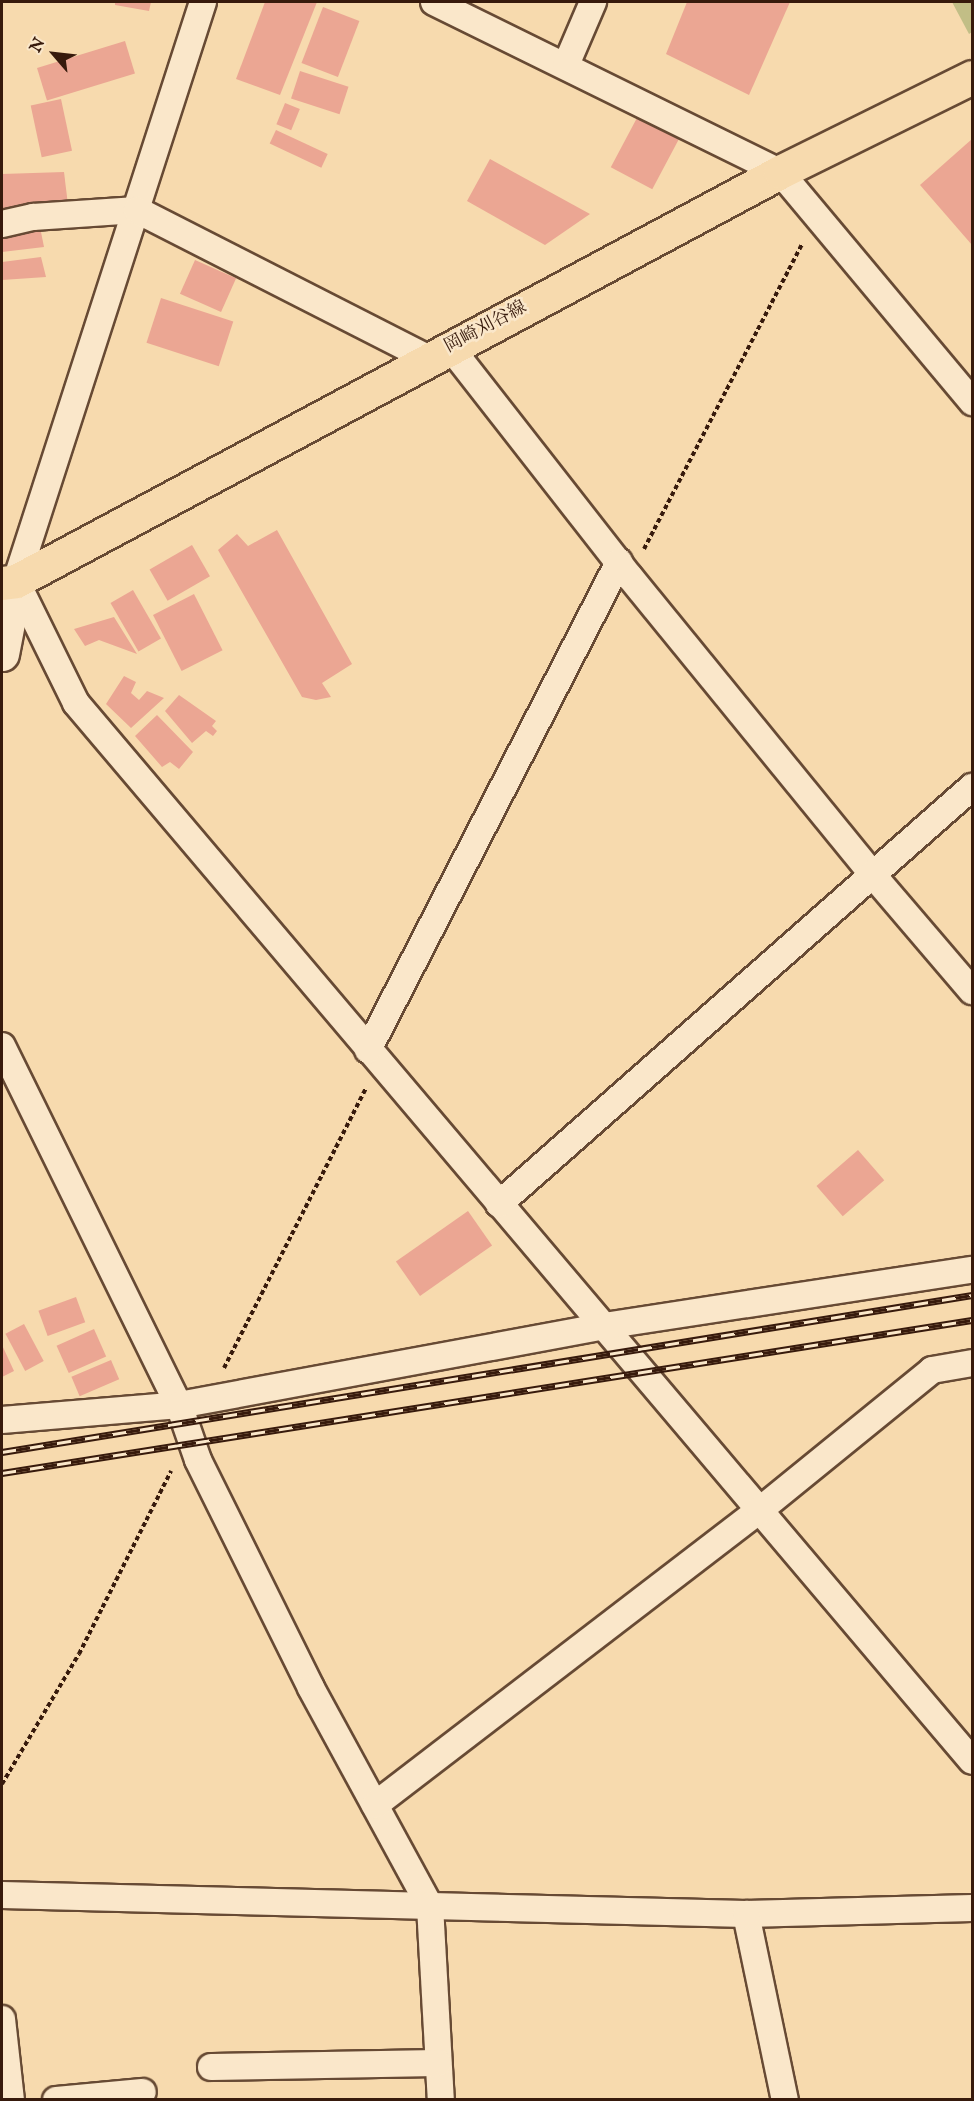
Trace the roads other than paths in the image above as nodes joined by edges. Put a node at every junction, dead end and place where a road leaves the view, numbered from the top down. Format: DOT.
graph roads {
  1 [pos="203,2"];
  2 [pos="434,2"];
  3 [pos="593,2"];
  4 [pos="566,65"];
  5 [pos="972,77"];
  6 [pos="780,172"];
  7 [pos="138,210"];
  8 [pos="2,224"];
  9 [pos="439,353"];
  10 [pos="972,402"];
  11 [pos="619,562"];
  12 [pos="8,582"];
  13 [pos="2,654"];
  14 [pos="972,787"];
  15 [pos="872,874"];
  16 [pos="972,991"];
  17 [pos="2,1046"];
  18 [pos="368,1050"];
  19 [pos="499,1204"];
  20 [pos="972,1270"];
  21 [pos="604,1326"];
  22 [pos="972,1363"];
  23 [pos="179,1405"];
  24 [pos="2,1420"];
  25 [pos="760,1510"];
  26 [pos="972,1761"];
  27 [pos="375,1805"];
  28 [pos="2,1895"];
  29 [pos="430,1906"];
  30 [pos="972,1908"];
  31 [pos="746,1914"];
  32 [pos="2,2019"];
  33 [pos="438,2063"];
  34 [pos="211,2067"];
  35 [pos="143,2092"];
  36 [pos="11,2100"];
  37 [pos="56,2100"];
  38 [pos="441,2100"];
  39 [pos="785,2100"];
  1 -- 7 [label="street"];
  2 -- 4 [label="street"];
  3 -- 4 [label="street"];
  4 -- 6 [label="street"];
  5 -- 6 [label="main road, 岡崎刈谷線"];
  6 -- 9 [label="main road, 岡崎刈谷線"];
  6 -- 10 [label="street"];
  7 -- 8 [label="street"];
  7 -- 9 [label="street"];
  7 -- 12 [label="street"];
  9 -- 11 [label="street"];
  9 -- 12 [label="main road, 岡崎刈谷線"];
  11 -- 15 [label="street"];
  11 -- 18 [label="street"];
  12 -- 13 [label="main road"];
  12 -- 18 [label="street"];
  14 -- 15 [label="street"];
  15 -- 16 [label="street"];
  15 -- 19 [label="street"];
  17 -- 23 [label="street"];
  18 -- 19 [label="street"];
  19 -- 21 [label="street"];
  20 -- 21 [label="street"];
  21 -- 23 [label="street"];
  21 -- 25 [label="street"];
  22 -- 25 [label="street"];
  23 -- 24 [label="street"];
  23 -- 27 [label="street"];
  25 -- 26 [label="street"];
  25 -- 27 [label="street"];
  27 -- 29 [label="street"];
  28 -- 29 [label="street"];
  29 -- 31 [label="street"];
  29 -- 33 [label="street"];
  30 -- 31 [label="street"];
  31 -- 39 [label="street"];
  32 -- 36 [label="street"];
  33 -- 34 [label="street"];
  33 -- 38 [label="street"];
  35 -- 37 [label="street"];
}
